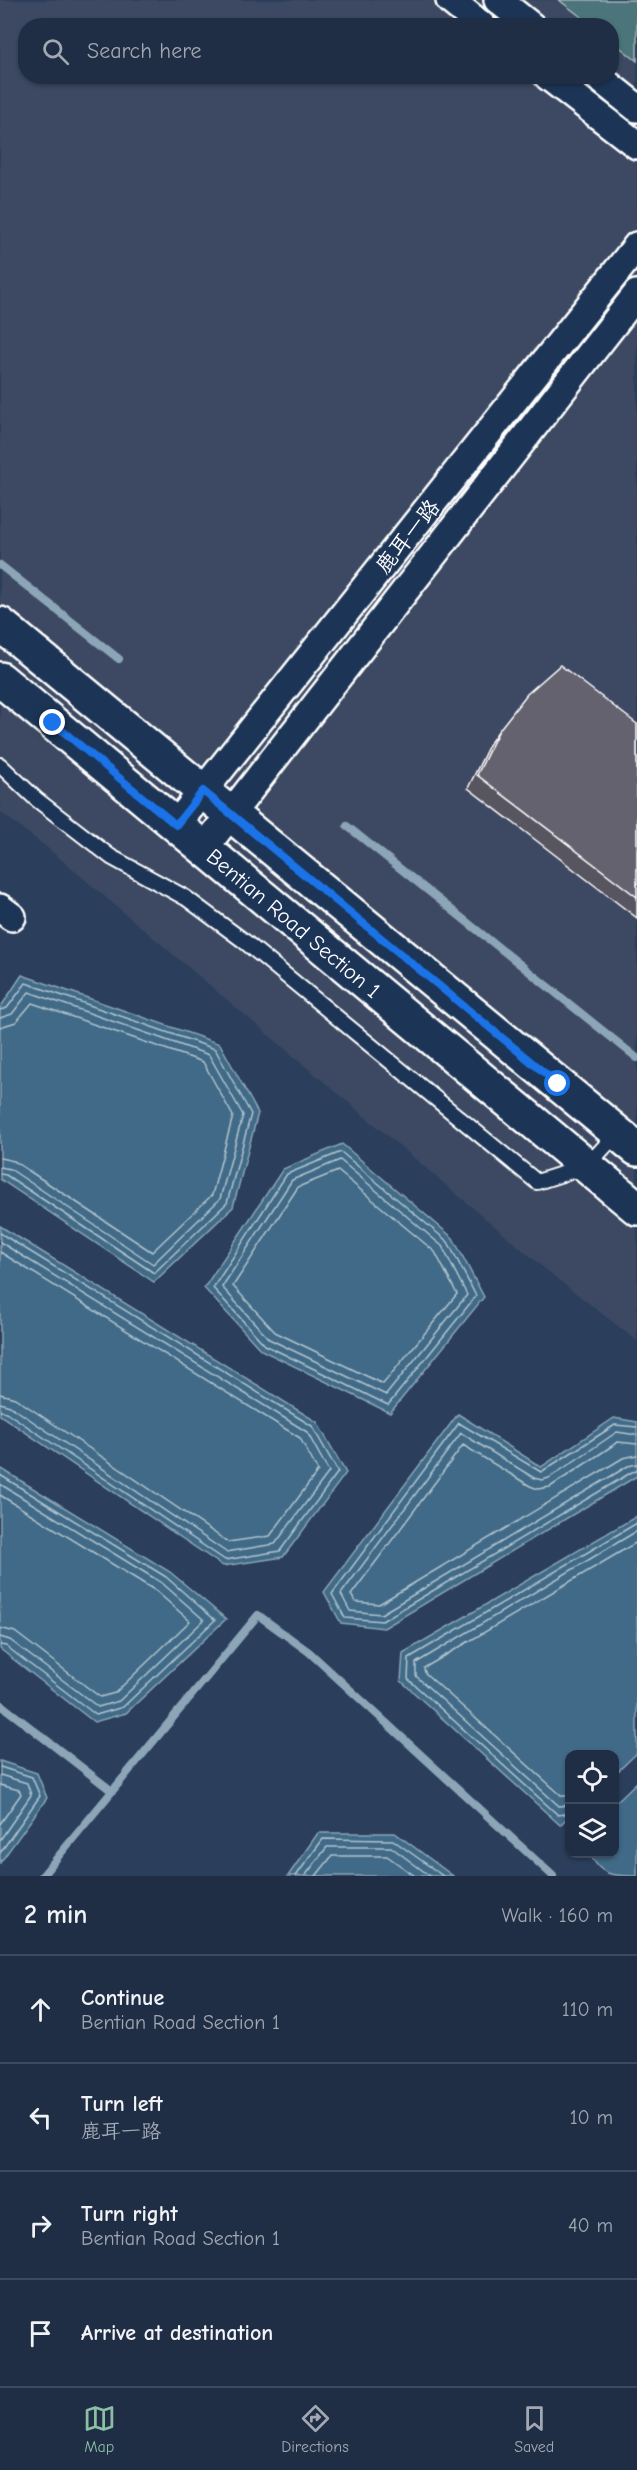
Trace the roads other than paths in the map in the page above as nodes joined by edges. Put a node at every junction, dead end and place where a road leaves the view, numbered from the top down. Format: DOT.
graph roads {
  1 [pos="450,0"];
  2 [pos="498,0"];
  3 [pos="472,18"];
  4 [pos="521,18"];
  5 [pos="558,84"];
  6 [pos="607,84"];
  7 [pos="637,108"];
  8 [pos="637,145"];
  9 [pos="637,246"];
  10 [pos="637,294"];
  11 [pos="0,624"];
  12 [pos="0,679"];
  13 [pos="0,765"];
  14 [pos="203,791"];
  15 [pos="231,814"];
  16 [pos="176,825"];
  17 [pos="204,848"];
  18 [pos="627,1141"];
  19 [pos="587,1166"];
  20 [pos="637,1208"];
  1 -- 3 [label="street"];
  2 -- 4 [label="street"];
  5 -- 8 [label="street"];
  6 -- 7 [label="street"];
  9 -- 14 [label="street, 鹿耳一路"];
  10 -- 15 [label="street, 鹿耳一路"];
  11 -- 14 [label="street, Bentian Road Section 1"];
  12 -- 16 [label="street, Bentian Road Section 1"];
  13 -- 19 [label="lane, Bentian Road Section 1"];
  14 -- 15 [label="street, Bentian Road Section 1"];
  14 -- 16 [label="street, 鹿耳一路"];
  15 -- 17 [label="street, 鹿耳一路"];
  15 -- 18 [label="street, Bentian Road Section 1"];
  16 -- 17 [label="street, Bentian Road Section 1"];
  17 -- 19 [label="street, Bentian Road Section 1"];
  18 -- 19 [label="lane"];
  19 -- 20 [label="street, Bentian Road Section 1"];
}
